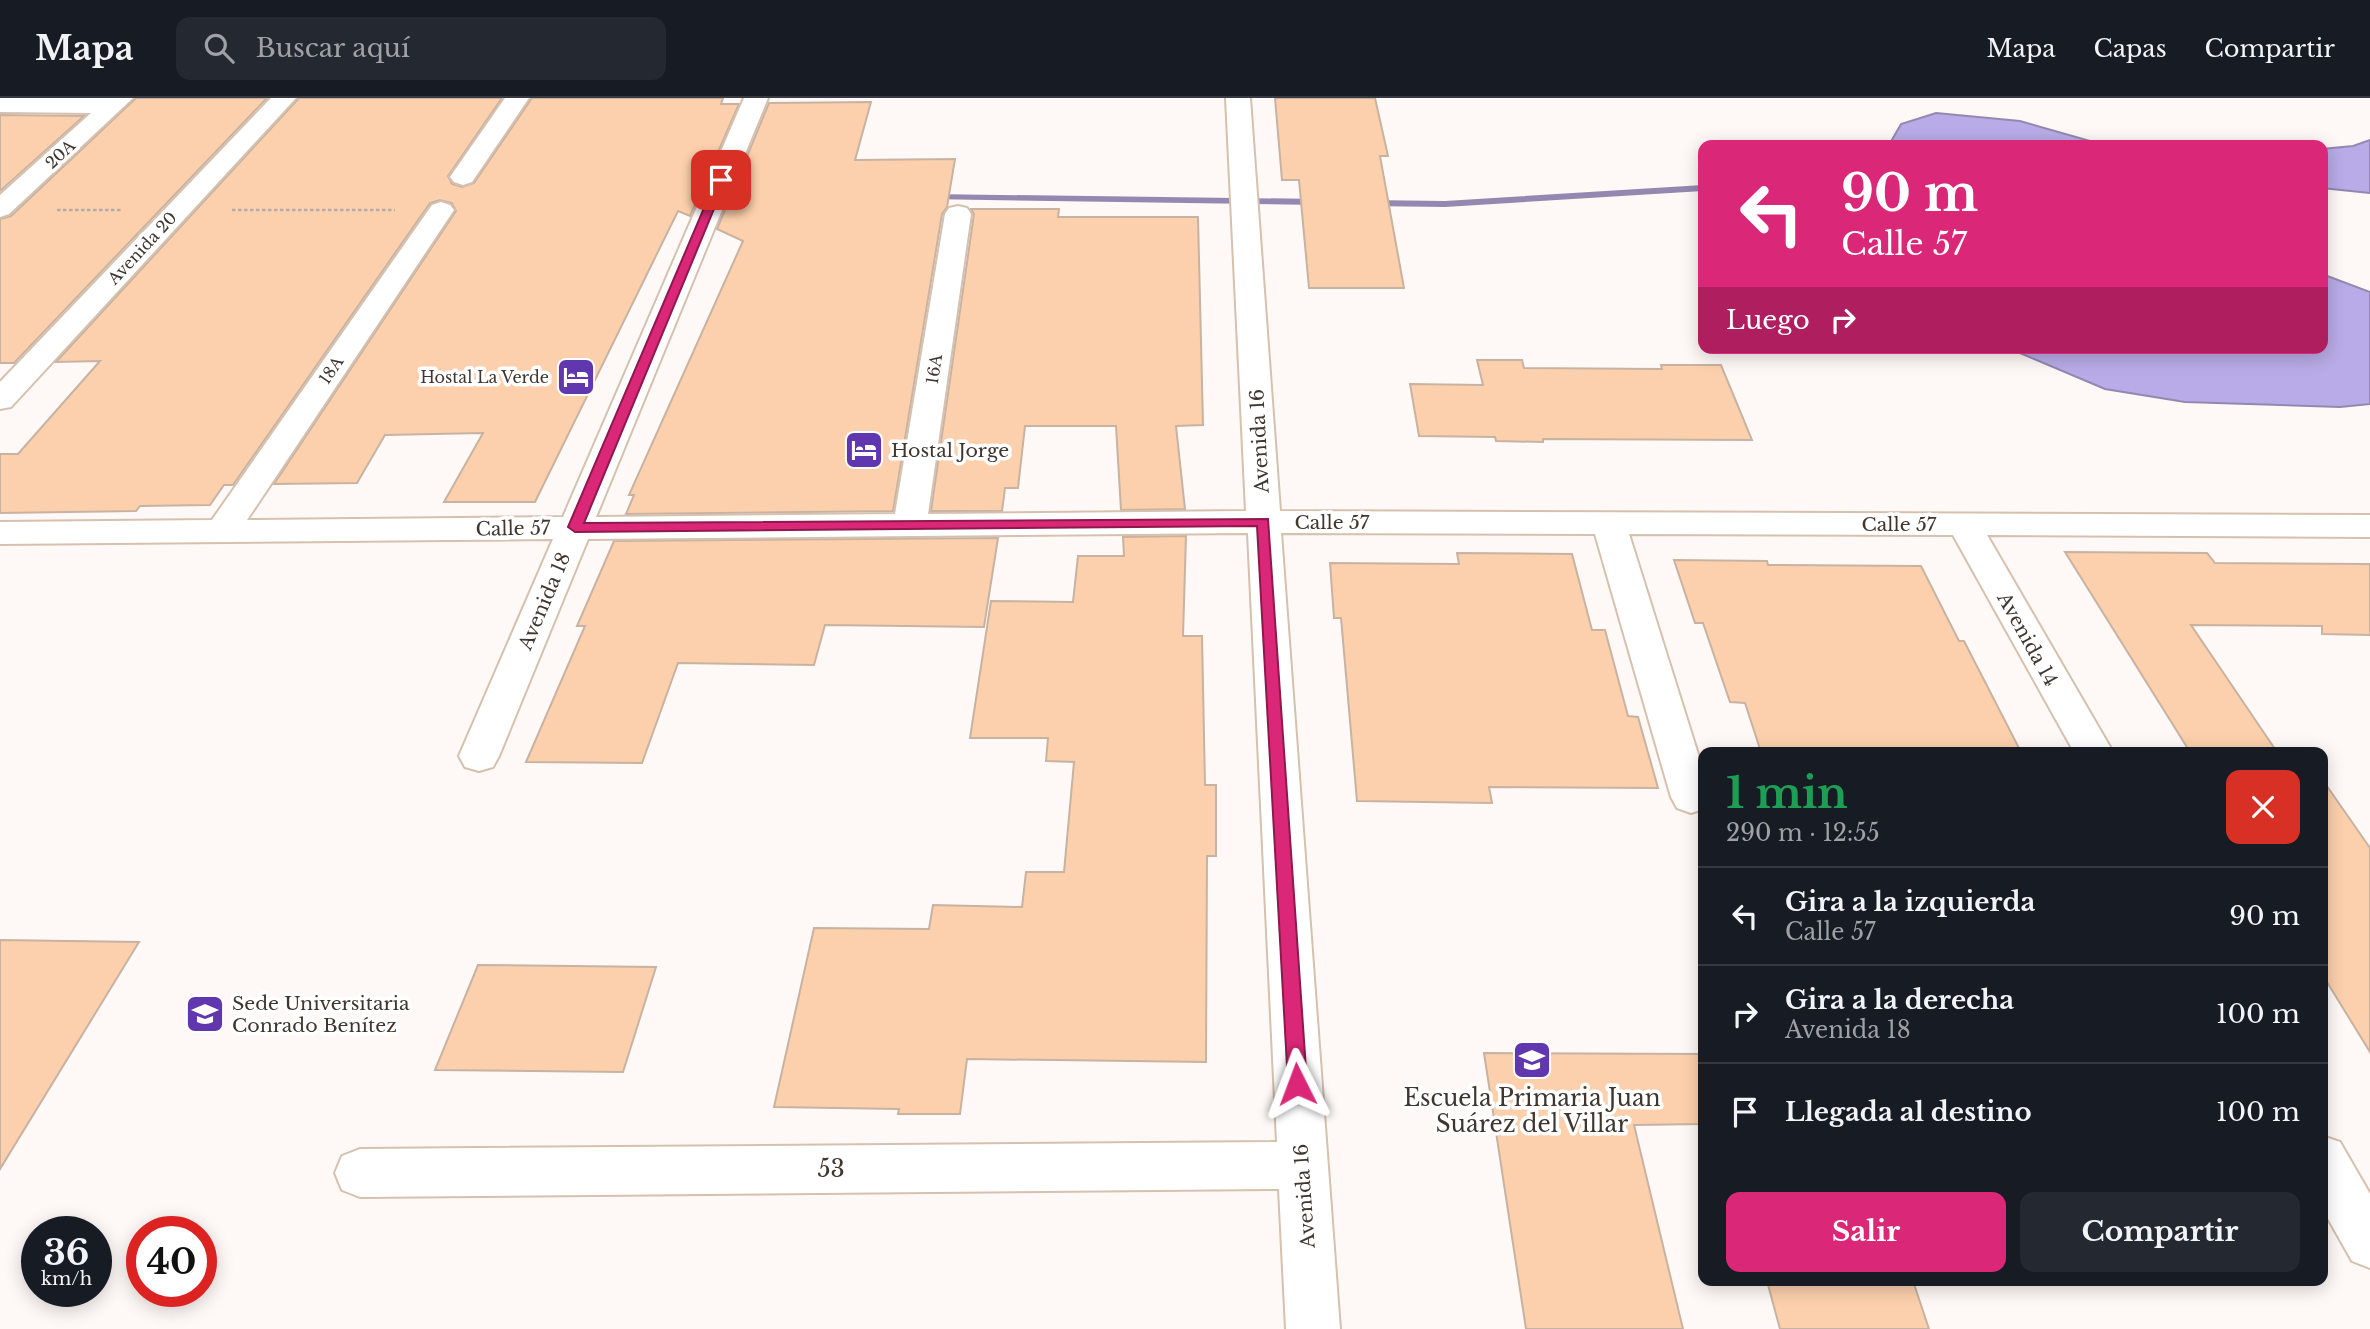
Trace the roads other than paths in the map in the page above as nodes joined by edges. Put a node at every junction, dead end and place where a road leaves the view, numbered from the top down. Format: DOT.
graph roads {
  1 [pos="285,98"];
  2 [pos="517,98"];
  3 [pos="755,98"];
  4 [pos="1238,98"];
  5 [pos="116,102"];
  6 [pos="0,105"];
  7 [pos="463,177"];
  8 [pos="0,209"];
  9 [pos="440,210"];
  10 [pos="958,214"];
  11 [pos="0,400"];
  12 [pos="1263,522"];
  13 [pos="1609,523"];
  14 [pos="910,524"];
  15 [pos="1964,524"];
  16 [pos="2370,526"];
  17 [pos="575,527"];
  18 [pos="222,531"];
  19 [pos="0,533"];
  20 [pos="2090,747"];
  21 [pos="479,756"];
  22 [pos="1691,797"];
  23 [pos="1302,1165"];
  24 [pos="2328,1170"];
  25 [pos="360,1173"];
  26 [pos="2370,1243"];
  27 [pos="1313,1329"];
  1 -- 11 [label="street, Avenida 20"];
  2 -- 7 [label="street"];
  3 -- 17 [label="street, Avenida 18"];
  4 -- 12 [label="street, Avenida 16"];
  5 -- 6 [label="street"];
  5 -- 8 [label="street, 20A"];
  9 -- 18 [label="street, 18A"];
  10 -- 14 [label="street, 16A"];
  12 -- 13 [label="street, Calle 57"];
  12 -- 14 [label="street, Calle 57"];
  12 -- 23 [label="street, Avenida 16"];
  13 -- 15 [label="street, Calle 57"];
  13 -- 22 [label="street"];
  14 -- 17 [label="street, Calle 57"];
  15 -- 16 [label="street, Calle 57"];
  15 -- 20 [label="street, Avenida 14"];
  17 -- 18 [label="street, Calle 57"];
  17 -- 21 [label="street, Avenida 18"];
  18 -- 19 [label="street, Calle 57"];
  23 -- 25 [label="street, 53"];
  23 -- 27 [label="street, Avenida 16"];
  24 -- 26 [label="street"];
}
